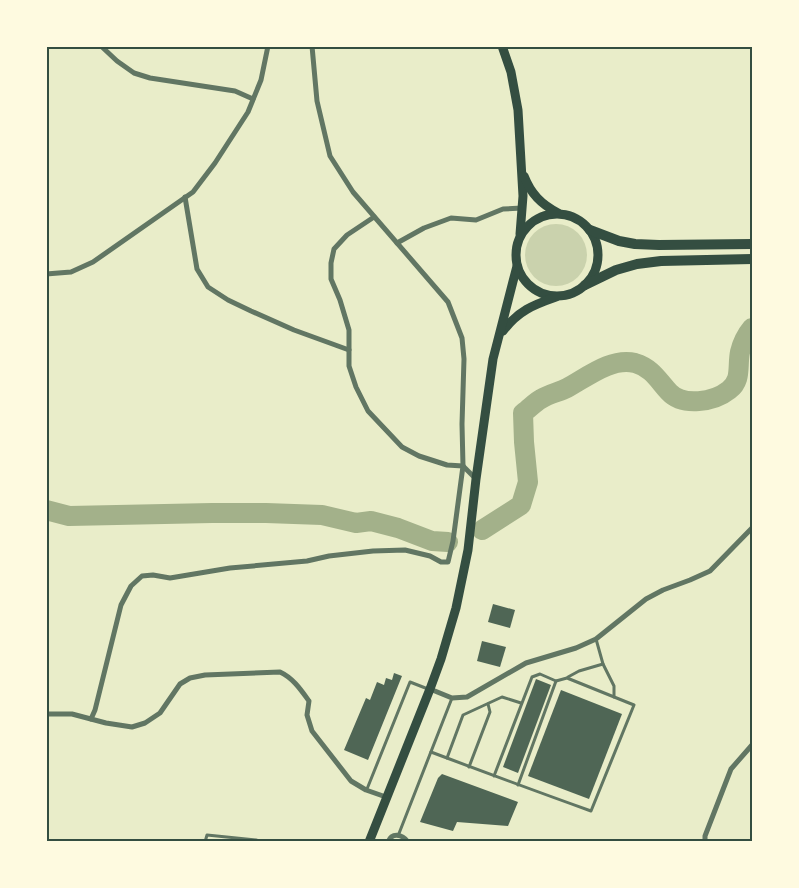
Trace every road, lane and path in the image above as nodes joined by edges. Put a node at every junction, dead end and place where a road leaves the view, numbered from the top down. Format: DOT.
graph roads {
  1 [pos="101,46"];
  2 [pos="268,46"];
  3 [pos="312,46"];
  4 [pos="502,46"];
  5 [pos="253,99"];
  6 [pos="522,171"];
  7 [pos="185,197"];
  8 [pos="522,208"];
  9 [pos="560,214"];
  10 [pos="374,217"];
  11 [pos="590,230"];
  12 [pos="520,236"];
  13 [pos="396,243"];
  14 [pos="753,244"];
  15 [pos="753,259"];
  16 [pos="517,266"];
  17 [pos="46,274"];
  18 [pos="585,285"];
  19 [pos="557,296"];
  20 [pos="499,335"];
  21 [pos="349,350"];
  22 [pos="463,466"];
  23 [pos="476,479"];
  24 [pos="753,528"];
  25 [pos="596,639"];
  26 [pos="603,664"];
  27 [pos="567,678"];
  28 [pos="556,681"];
  29 [pos="430,689"];
  30 [pos="614,697"];
  31 [pos="452,698"];
  32 [pos="488,703"];
  33 [pos="521,703"];
  34 [pos="46,714"];
  35 [pos="91,719"];
  36 [pos="753,745"];
  37 [pos="431,752"];
  38 [pos="447,758"];
  39 [pos="469,766"];
  40 [pos="494,776"];
  41 [pos="518,785"];
  42 [pos="366,790"];
  43 [pos="386,798"];
  44 [pos="398,836"];
  45 [pos="370,841"];
  46 [pos="205,842"];
  47 [pos="261,842"];
  48 [pos="388,842"];
  49 [pos="408,842"];
  50 [pos="705,842"];
  1 -- 5 [label="street"];
  2 -- 5 [label="street"];
  3 -- 10 [label="street"];
  4 -- 6 [label="main road"];
  5 -- 7 [label="street"];
  6 -- 8 [label="main road"];
  6 -- 9 [label="main road"];
  7 -- 17 [label="street"];
  7 -- 21 [label="street"];
  8 -- 12 [label="main road"];
  8 -- 13 [label="street"];
  9 -- 11 [label="main road"];
  9 -- 12 [label="main road"];
  10 -- 13 [label="street"];
  10 -- 21 [label="street"];
  11 -- 14 [label="highway"];
  11 -- 18 [label="main road"];
  12 -- 16 [label="main road"];
  13 -- 22 [label="street"];
  15 -- 18 [label="highway"];
  16 -- 19 [label="main road"];
  16 -- 20 [label="main road"];
  18 -- 19 [label="main road"];
  19 -- 20 [label="main road"];
  20 -- 23 [label="main road"];
  21 -- 22 [label="street"];
  22 -- 23 [label="street"];
  22 -- 35 [label="street"];
  23 -- 29 [label="main road"];
  24 -- 25 [label="street"];
  25 -- 26 [label="lane"];
  25 -- 31 [label="street"];
  26 -- 27 [label="lane"];
  26 -- 30 [label="lane"];
  27 -- 28 [label="lane"];
  27 -- 30 [label="lane"];
  28 -- 33 [label="lane"];
  28 -- 41 [label="lane"];
  29 -- 31 [label="street"];
  29 -- 42 [label="lane"];
  29 -- 43 [label="main road"];
  30 -- 41 [label="lane"];
  31 -- 37 [label="lane"];
  32 -- 33 [label="lane"];
  32 -- 38 [label="lane"];
  32 -- 39 [label="lane"];
  33 -- 40 [label="lane"];
  34 -- 35 [label="street"];
  35 -- 42 [label="street"];
  36 -- 50 [label="street"];
  37 -- 38 [label="lane"];
  37 -- 44 [label="lane"];
  38 -- 39 [label="lane"];
  39 -- 40 [label="lane"];
  40 -- 41 [label="lane"];
  42 -- 43 [label="street"];
  43 -- 45 [label="main road"];
  44 -- 48 [label="street"];
  44 -- 49 [label="street"];
  46 -- 47 [label="lane"];
}
